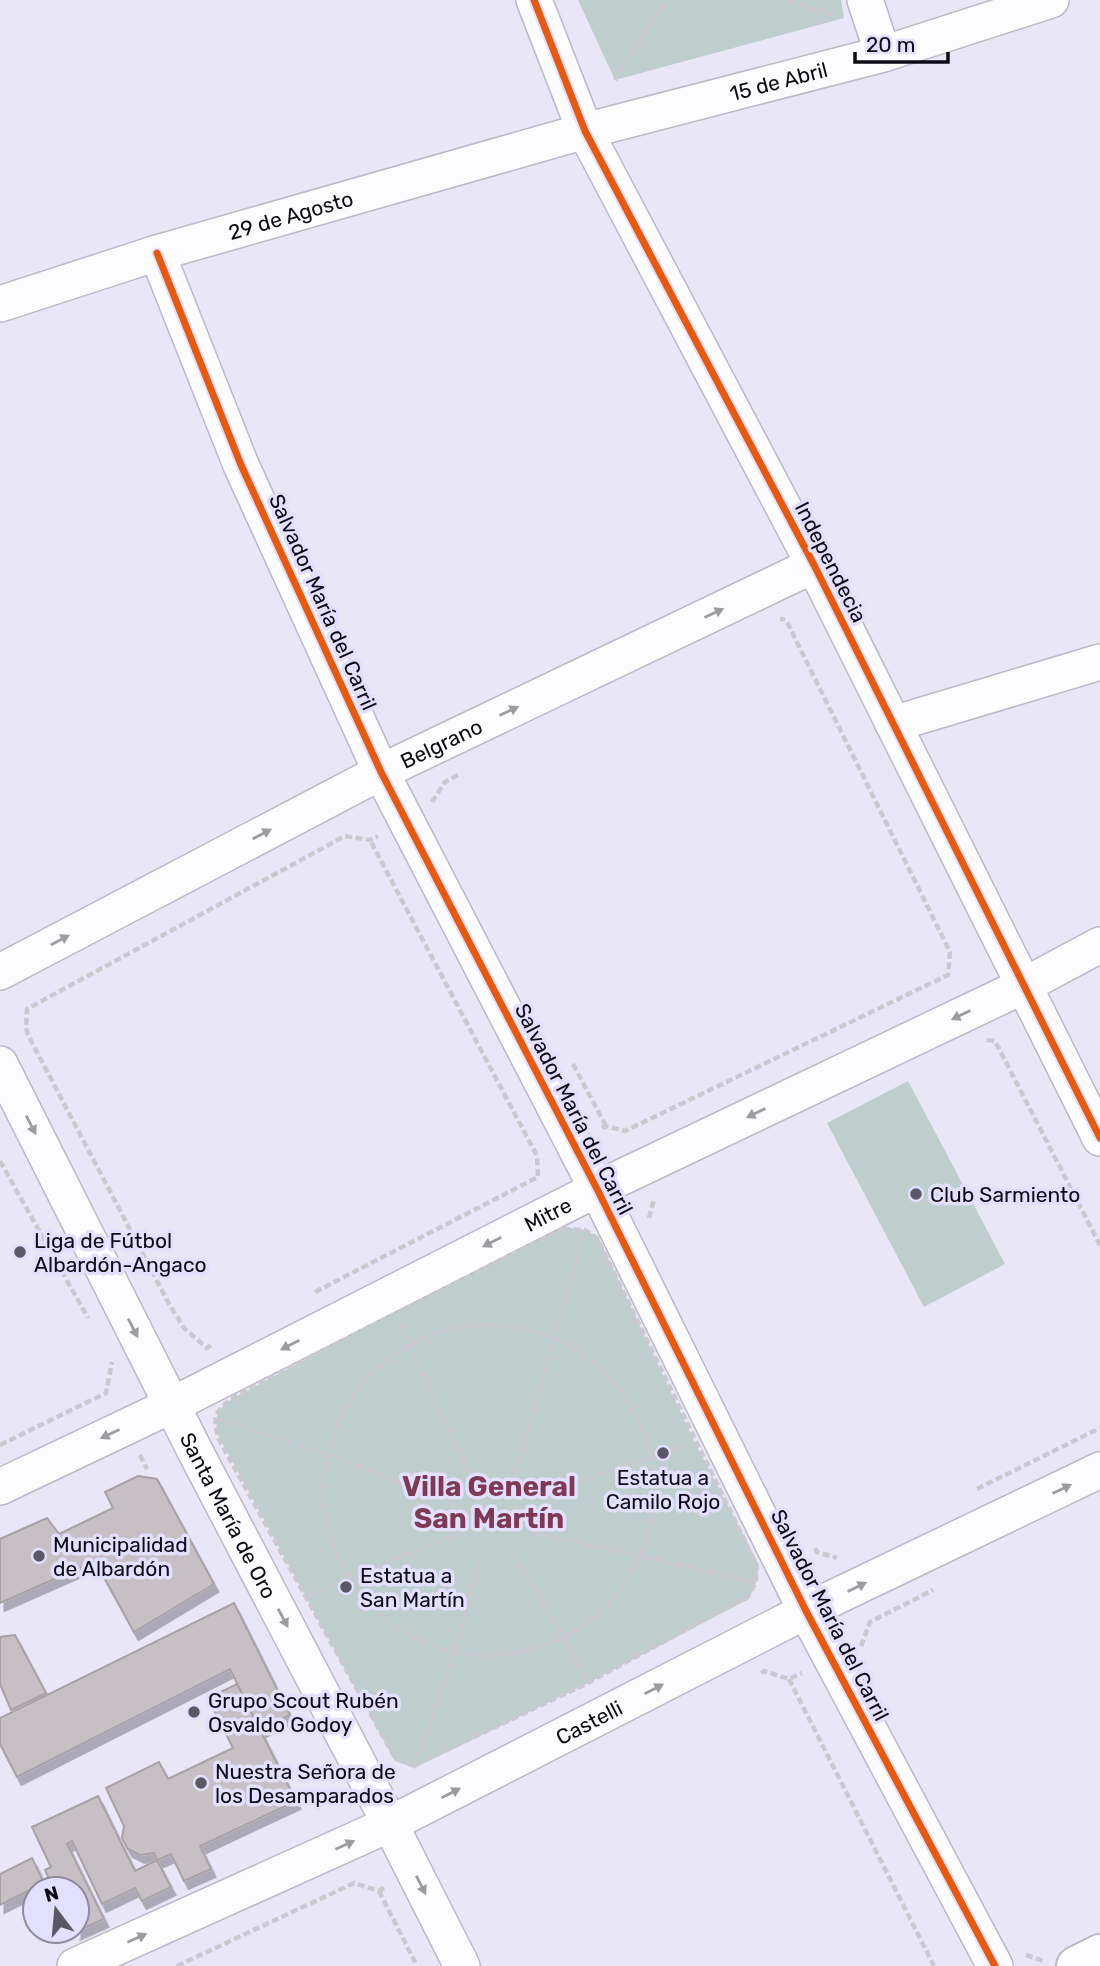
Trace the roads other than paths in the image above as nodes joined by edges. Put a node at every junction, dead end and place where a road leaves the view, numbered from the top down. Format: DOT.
graph roads {
  1 [pos="534,0"];
  2 [pos="1051,0"];
  3 [pos="854,9"];
  4 [pos="883,54"];
  5 [pos="585,131"];
  6 [pos="157,253"];
  7 [pos="0,304"];
  8 [pos="814,565"];
  9 [pos="1100,662"];
  10 [pos="893,724"];
  11 [pos="381,772"];
  12 [pos="1100,946"];
  13 [pos="0,972"];
  14 [pos="1023,986"];
  15 [pos="0,1064"];
  16 [pos="1100,1138"];
  17 [pos="597,1189"];
  18 [pos="172,1405"];
  19 [pos="1100,1470"];
  20 [pos="0,1487"];
  21 [pos="806,1611"];
  22 [pos="390,1824"];
  23 [pos="1100,1954"];
  24 [pos="75,1966"];
  25 [pos="462,1966"];
  26 [pos="995,1966"];
  27 [pos="1076,1966"];
  1 -- 5 [label="street, Independecia"];
  2 -- 4 [label="street, 15 de Abril"];
  3 -- 4 [label="street"];
  4 -- 5 [label="street, 15 de Abril"];
  5 -- 6 [label="street, 29 de Agosto"];
  5 -- 8 [label="street, Independecia"];
  6 -- 7 [label="street, 29 de Agosto"];
  6 -- 11 [label="street, Salvador María del Carril"];
  8 -- 10 [label="street, Independecia"];
  11 -- 8 [label="street, Belgrano, one-way"];
  9 -- 10 [label="street"];
  10 -- 14 [label="street, Independecia"];
  13 -- 11 [label="street, Belgrano, one-way"];
  11 -- 17 [label="street, Salvador María del Carril"];
  12 -- 14 [label="street, Mitre"];
  14 -- 16 [label="street, Independecia"];
  14 -- 17 [label="street, Mitre, one-way"];
  15 -- 18 [label="street, Santa María de Oro, one-way"];
  17 -- 18 [label="street, Mitre, one-way"];
  17 -- 21 [label="street, Salvador María del Carril"];
  18 -- 20 [label="street, Mitre, one-way"];
  18 -- 22 [label="street, Santa María de Oro, one-way"];
  21 -- 19 [label="street, Castelli, one-way"];
  22 -- 21 [label="street, Castelli, one-way"];
  21 -- 26 [label="street, Salvador María del Carril"];
  24 -- 22 [label="street, Castelli, one-way"];
  22 -- 25 [label="street, Santa María de Oro, one-way"];
  23 -- 27 [label="main road"];
}
